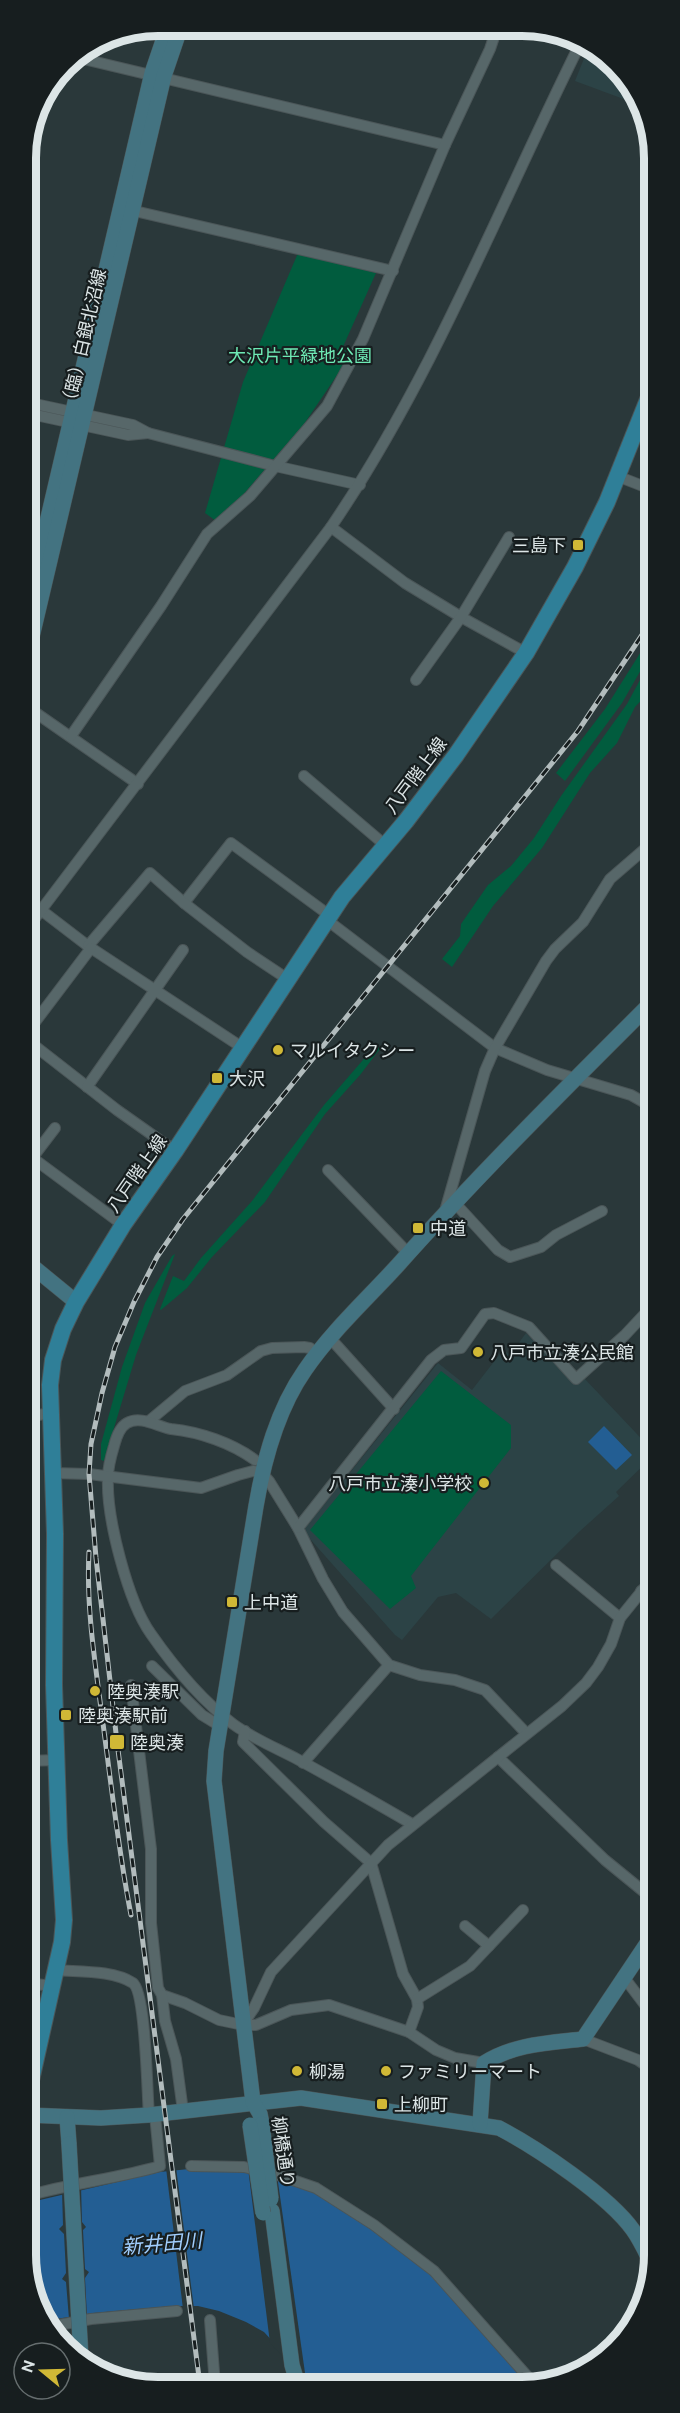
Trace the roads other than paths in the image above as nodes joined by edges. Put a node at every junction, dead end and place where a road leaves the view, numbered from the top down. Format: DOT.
graph roads {
  1 [pos="166,36"];
  2 [pos="176,36"];
  3 [pos="494,36"];
  4 [pos="577,49"];
  5 [pos="86,59"];
  6 [pos="158,75"];
  7 [pos="445,145"];
  8 [pos="126,209"];
  9 [pos="393,271"];
  10 [pos="36,405"];
  11 [pos="644,409"];
  12 [pos="36,414"];
  13 [pos="78,420"];
  14 [pos="275,466"];
  15 [pos="617,476"];
  16 [pos="360,485"];
  17 [pos="644,486"];
  18 [pos="331,527"];
  19 [pos="509,537"];
  20 [pos="36,575"];
  21 [pos="36,615"];
  22 [pos="461,617"];
  23 [pos="526,653"];
  24 [pos="416,680"];
  25 [pos="36,713"];
  26 [pos="71,736"];
  27 [pos="304,776"];
  28 [pos="138,784"];
  29 [pos="386,845"];
  30 [pos="644,849"];
  31 [pos="184,903"];
  32 [pos="41,910"];
  33 [pos="36,917"];
  34 [pos="328,918"];
  35 [pos="89,947"];
  36 [pos="183,950"];
  37 [pos="289,980"];
  38 [pos="157,991"];
  39 [pos="644,1010"];
  40 [pos="36,1020"];
  41 [pos="36,1047"];
  42 [pos="243,1048"];
  43 [pos="495,1048"];
  44 [pos="576,1077"];
  45 [pos="87,1087"];
  46 [pos="644,1102"];
  47 [pos="55,1128"];
  48 [pos="36,1150"];
  49 [pos="175,1151"];
  50 [pos="36,1165"];
  51 [pos="328,1170"];
  52 [pos="450,1206"];
  53 [pos="602,1211"];
  54 [pos="123,1225"];
  55 [pos="408,1253"];
  56 [pos="36,1273"];
  57 [pos="76,1302"];
  58 [pos="644,1315"];
  59 [pos="331,1339"];
  60 [pos="318,1354"];
  61 [pos="394,1409"];
  62 [pos="51,1413"];
  63 [pos="36,1415"];
  64 [pos="149,1421"];
  65 [pos="258,1466"];
  66 [pos="53,1473"];
  67 [pos="108,1477"];
  68 [pos="298,1528"];
  69 [pos="556,1565"];
  70 [pos="644,1588"];
  71 [pos="641,1591"];
  72 [pos="644,1593"];
  73 [pos="620,1618"];
  74 [pos="389,1665"];
  75 [pos="152,1666"];
  76 [pos="131,1685"];
  77 [pos="221,1720"];
  78 [pos="245,1731"];
  79 [pos="526,1733"];
  80 [pos="498,1756"];
  81 [pos="57,1760"];
  82 [pos="36,1761"];
  83 [pos="303,1763"];
  84 [pos="412,1824"];
  85 [pos="371,1863"];
  86 [pos="644,1892"];
  87 [pos="523,1910"];
  88 [pos="465,1926"];
  89 [pos="489,1946"];
  90 [pos="644,1947"];
  91 [pos="623,1976"];
  92 [pos="54,1978"];
  93 [pos="36,1981"];
  94 [pos="162,1995"];
  95 [pos="417,1999"];
  96 [pos="644,2004"];
  97 [pos="243,2025"];
  98 [pos="409,2032"];
  99 [pos="583,2039"];
  100 [pos="36,2058"];
  101 [pos="484,2063"];
  102 [pos="644,2064"];
  103 [pos="253,2102"];
  104 [pos="183,2111"];
  105 [pos="36,2115"];
  106 [pos="152,2115"];
  107 [pos="67,2117"];
  108 [pos="480,2124"];
  109 [pos="256,2125"];
  110 [pos="191,2166"];
  111 [pos="36,2194"];
  112 [pos="644,2250"];
  113 [pos="177,2312"];
  114 [pos="210,2319"];
  115 [pos="58,2325"];
  116 [pos="80,2349"];
  117 [pos="214,2377"];
  118 [pos="287,2377"];
  119 [pos="296,2377"];
  120 [pos="528,2377"];
  1 -- 6 [label="street, （臨）白銀北沼線"];
  2 -- 6 [label="street, （臨）白銀北沼線"];
  3 -- 7 [label="street"];
  4 -- 16 [label="street"];
  5 -- 6 [label="street"];
  6 -- 7 [label="street"];
  6 -- 8 [label="street, （臨）白銀北沼線"];
  7 -- 9 [label="street"];
  8 -- 9 [label="street"];
  8 -- 13 [label="street, （臨）白銀北沼線"];
  9 -- 14 [label="street"];
  10 -- 13 [label="street"];
  11 -- 15 [label="main road, 八戸階上線"];
  12 -- 13 [label="street"];
  13 -- 14 [label="street"];
  13 -- 20 [label="street, （臨）白銀北沼線"];
  13 -- 21 [label="street, （臨）白銀北沼線"];
  14 -- 16 [label="street"];
  14 -- 26 [label="street"];
  15 -- 17 [label="street"];
  15 -- 23 [label="main road, 八戸階上線"];
  16 -- 18 [label="street"];
  18 -- 22 [label="street"];
  18 -- 28 [label="street"];
  19 -- 22 [label="street"];
  22 -- 23 [label="street"];
  22 -- 24 [label="street"];
  23 -- 29 [label="main road, 八戸階上線"];
  25 -- 26 [label="street"];
  26 -- 28 [label="street"];
  27 -- 29 [label="street"];
  28 -- 32 [label="street"];
  29 -- 34 [label="main road, 八戸階上線"];
  30 -- 43 [label="street"];
  31 -- 34 [label="street"];
  31 -- 35 [label="street"];
  31 -- 37 [label="street"];
  32 -- 33 [label="street"];
  32 -- 35 [label="street"];
  34 -- 37 [label="main road, 八戸階上線"];
  34 -- 43 [label="street"];
  35 -- 38 [label="street"];
  35 -- 40 [label="street"];
  36 -- 38 [label="street"];
  37 -- 42 [label="main road, 八戸階上線"];
  38 -- 42 [label="street"];
  38 -- 45 [label="street"];
  39 -- 44 [label="street, 柳橋通り"];
  41 -- 45 [label="street"];
  42 -- 49 [label="main road, 八戸階上線"];
  43 -- 44 [label="street"];
  43 -- 52 [label="street"];
  44 -- 46 [label="street"];
  44 -- 52 [label="street, 柳橋通り"];
  45 -- 49 [label="street"];
  47 -- 48 [label="street"];
  49 -- 54 [label="main road, 八戸階上線"];
  50 -- 54 [label="street"];
  51 -- 55 [label="street"];
  52 -- 53 [label="street"];
  52 -- 55 [label="street, 柳橋通り"];
  54 -- 57 [label="main road, 八戸階上線"];
  55 -- 59 [label="street, 柳橋通り"];
  56 -- 57 [label="street"];
  57 -- 62 [label="main road, 八戸階上線"];
  58 -- 61 [label="street"];
  59 -- 60 [label="street, 柳橋通り"];
  59 -- 61 [label="street"];
  60 -- 64 [label="street"];
  60 -- 65 [label="street, 柳橋通り"];
  61 -- 68 [label="street"];
  62 -- 63 [label="street"];
  62 -- 66 [label="main road, 八戸階上線"];
  64 -- 65 [label="street"];
  64 -- 67 [label="street"];
  65 -- 67 [label="street"];
  65 -- 68 [label="street"];
  65 -- 77 [label="street, 柳橋通り"];
  66 -- 67 [label="street"];
  66 -- 81 [label="main road, 八戸階上線"];
  67 -- 77 [label="street"];
  68 -- 74 [label="street"];
  69 -- 73 [label="street"];
  70 -- 71 [label="street"];
  71 -- 72 [label="street"];
  71 -- 73 [label="street"];
  73 -- 79 [label="street"];
  74 -- 79 [label="street"];
  74 -- 83 [label="street"];
  75 -- 77 [label="street"];
  76 -- 94 [label="street"];
  77 -- 78 [label="street"];
  77 -- 97 [label="street, 柳橋通り"];
  78 -- 83 [label="street"];
  78 -- 85 [label="street"];
  79 -- 80 [label="street"];
  80 -- 84 [label="street"];
  80 -- 86 [label="street"];
  81 -- 82 [label="street"];
  81 -- 92 [label="main road, 八戸階上線"];
  83 -- 84 [label="street"];
  84 -- 85 [label="street"];
  85 -- 95 [label="street"];
  85 -- 97 [label="street"];
  87 -- 89 [label="street"];
  88 -- 89 [label="street"];
  89 -- 95 [label="street"];
  90 -- 91 [label="street"];
  91 -- 96 [label="street"];
  91 -- 99 [label="street"];
  92 -- 93 [label="street"];
  92 -- 100 [label="main road, 八戸階上線"];
  92 -- 106 [label="street"];
  94 -- 97 [label="street"];
  94 -- 104 [label="street"];
  95 -- 98 [label="street"];
  97 -- 98 [label="street"];
  97 -- 103 [label="street, 柳橋通り"];
  98 -- 101 [label="street"];
  99 -- 101 [label="street"];
  99 -- 102 [label="street"];
  101 -- 108 [label="street"];
  103 -- 104 [label="street"];
  103 -- 108 [label="street"];
  103 -- 109 [label="street, 柳橋通り"];
  104 -- 106 [label="street"];
  105 -- 107 [label="street"];
  106 -- 107 [label="street"];
  106 -- 111 [label="street"];
  107 -- 116 [label="street, bridge"];
  108 -- 112 [label="street"];
  109 -- 118 [label="street, 柳橋通り, bridge"];
  109 -- 119 [label="street, 柳橋通り, bridge"];
  110 -- 120 [label="street"];
  113 -- 115 [label="street"];
  114 -- 117 [label="street"];
}
